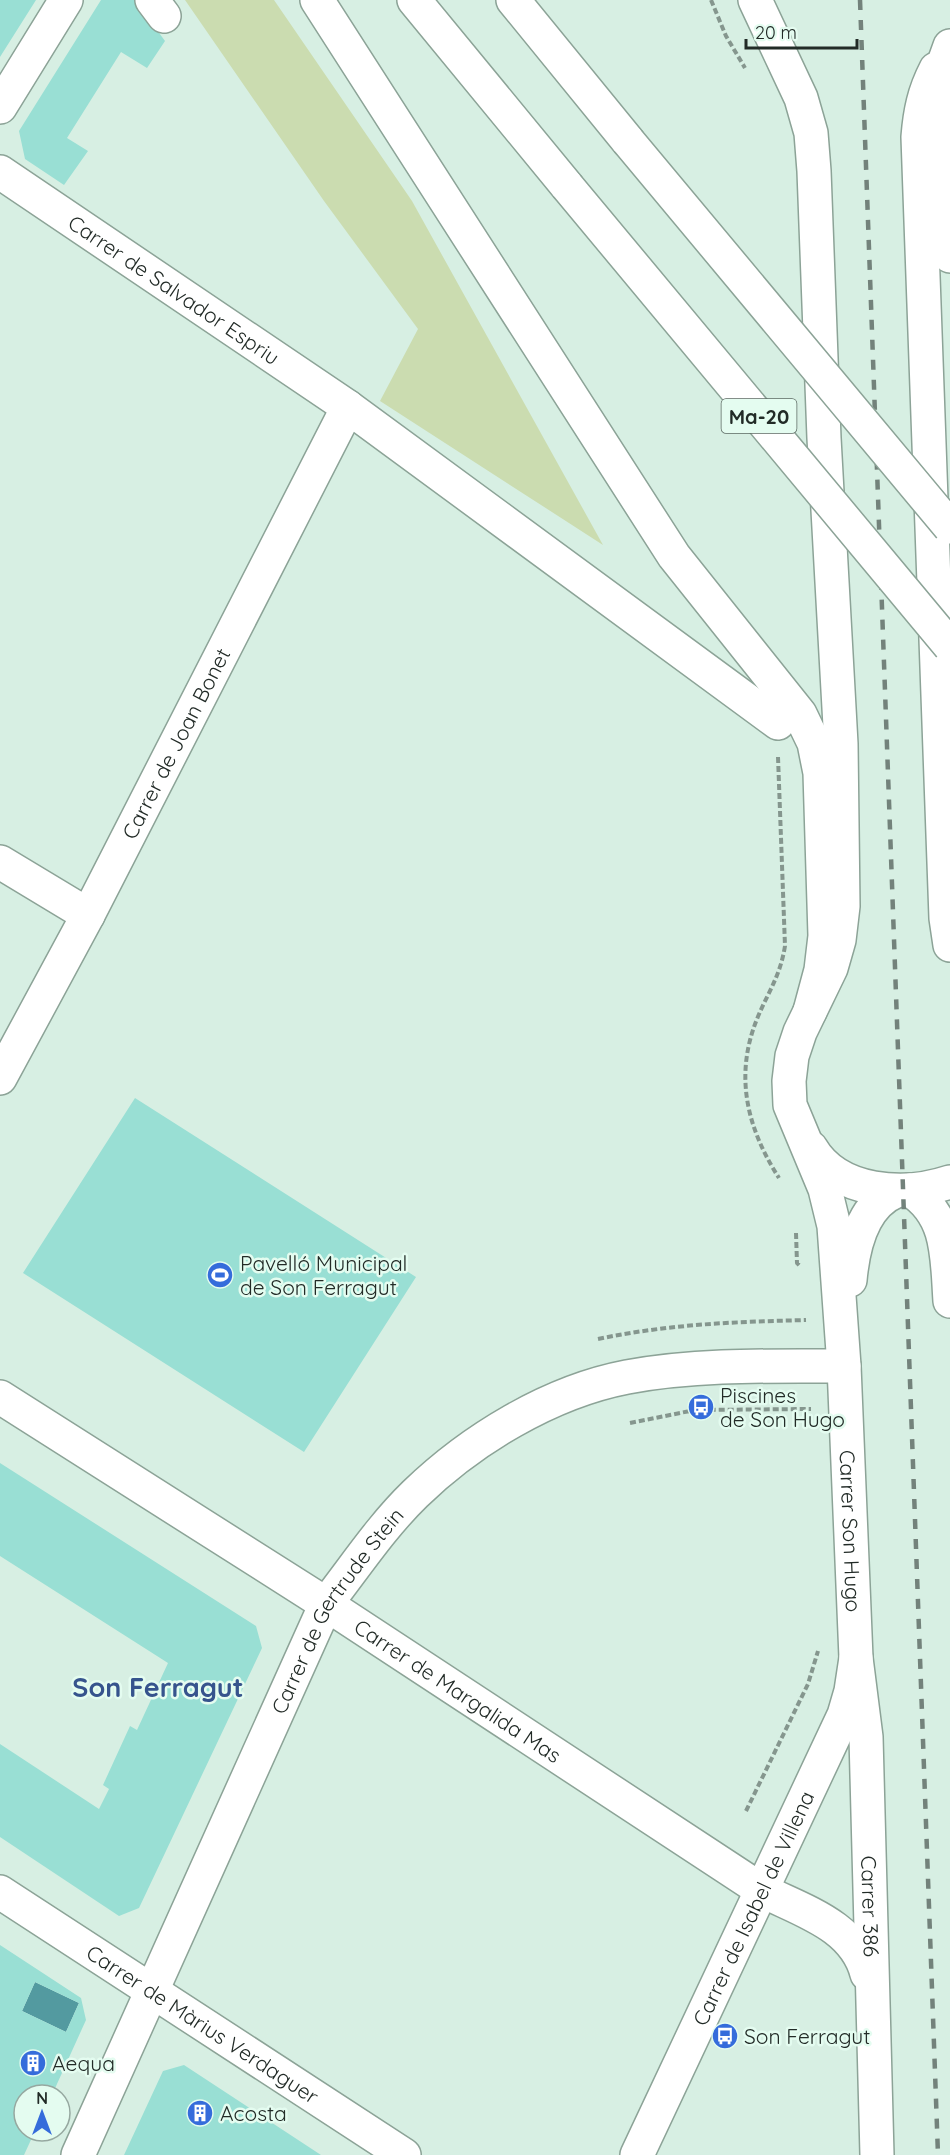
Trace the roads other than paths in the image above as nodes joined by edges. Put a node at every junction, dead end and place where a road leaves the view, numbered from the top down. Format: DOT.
graph roads {
  1 [pos="66,0"];
  2 [pos="317,0"];
  3 [pos="414,0"];
  4 [pos="513,0"];
  5 [pos="755,0"];
  6 [pos="950,41"];
  7 [pos="950,46"];
  8 [pos="0,107"];
  9 [pos="0,172"];
  10 [pos="950,256"];
  11 [pos="348,407"];
  12 [pos="950,527"];
  13 [pos="950,646"];
  14 [pos="778,723"];
  15 [pos="0,862"];
  16 [pos="88,915"];
  17 [pos="950,945"];
  18 [pos="810,1011"];
  19 [pos="0,1078"];
  20 [pos="800,1130"];
  21 [pos="950,1182"];
  22 [pos="903,1191"];
  23 [pos="950,1301"];
  24 [pos="844,1366"];
  25 [pos="0,1397"];
  26 [pos="326,1604"];
  27 [pos="856,1658"];
  28 [pos="763,1891"];
  29 [pos="0,1892"];
  30 [pos="151,1990"];
  31 [pos="871,1991"];
  32 [pos="78,2155"];
  33 [pos="404,2155"];
  34 [pos="637,2155"];
  35 [pos="877,2155"];
  1 -- 8 [label="main road"];
  2 -- 18 [label="main road"];
  3 -- 13 [label="main road, Ma-20, bridge"];
  4 -- 12 [label="main road, bridge"];
  5 -- 18 [label="main road"];
  6 -- 17 [label="main road"];
  7 -- 10 [label="main road"];
  9 -- 11 [label="main road, Carrer de Salvador Espriu"];
  11 -- 14 [label="main road, Carrer de Salvador Espriu"];
  11 -- 16 [label="main road, Carrer de Joan Bonet"];
  15 -- 16 [label="main road"];
  16 -- 19 [label="main road, Carrer de Joan Bonet"];
  18 -- 20 [label="main road"];
  20 -- 22 [label="main road"];
  20 -- 24 [label="main road"];
  21 -- 22 [label="main road"];
  22 -- 23 [label="main road"];
  22 -- 24 [label="main road"];
  24 -- 26 [label="main road, Carrer de Gertrude Stein"];
  24 -- 27 [label="main road, Carrer Son Hugo"];
  25 -- 26 [label="main road, Carrer de Margalida Mas"];
  26 -- 28 [label="main road, Carrer de Margalida Mas"];
  26 -- 30 [label="main road, Carrer de Gertrude Stein"];
  27 -- 28 [label="main road, Carrer de Isabel de Villena"];
  27 -- 31 [label="main road, Carrer 386"];
  28 -- 31 [label="main road, Carrer de Margalida Mas"];
  28 -- 34 [label="main road, Carrer de Isabel de Villena"];
  29 -- 30 [label="main road, Carrer de Màrius Verdaguer"];
  30 -- 32 [label="main road, Carrer de Gertrude Stein"];
  30 -- 33 [label="main road, Carrer de Màrius Verdaguer"];
  31 -- 35 [label="main road, Carrer 386"];
}
